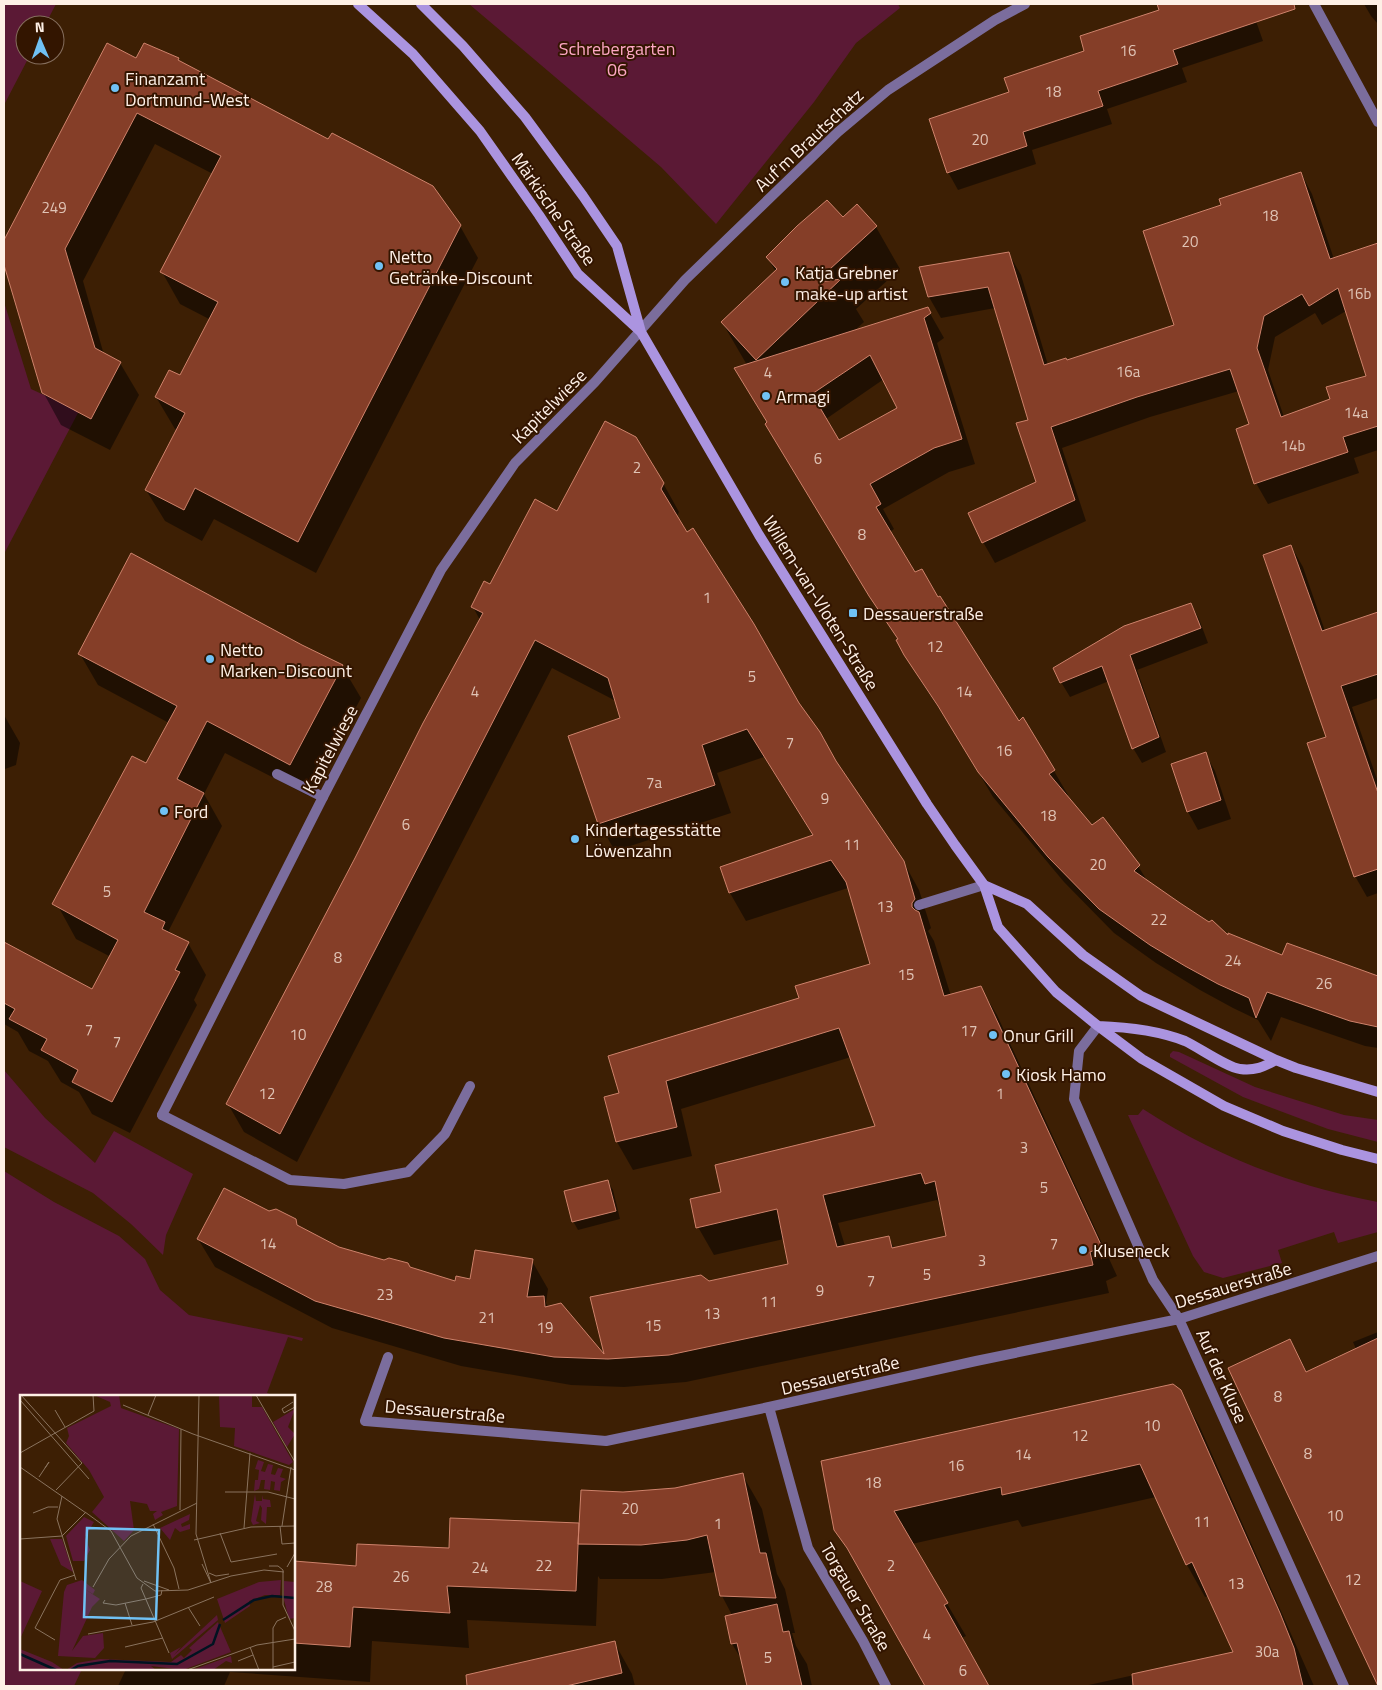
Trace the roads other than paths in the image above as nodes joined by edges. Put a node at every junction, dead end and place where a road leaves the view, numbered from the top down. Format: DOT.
graph roads {
  1 [pos="358,4"];
  2 [pos="421,4"];
  3 [pos="1025,4"];
  4 [pos="1314,4"];
  5 [pos="1378,122"];
  6 [pos="641,332"];
  7 [pos="277,774"];
  8 [pos="323,797"];
  9 [pos="984,884"];
  10 [pos="919,905"];
  11 [pos="1098,1026"];
  12 [pos="1276,1060"];
  13 [pos="470,1086"];
  14 [pos="1378,1092"];
  15 [pos="1378,1158"];
  16 [pos="1378,1256"];
  17 [pos="1179,1319"];
  18 [pos="388,1358"];
  19 [pos="769,1407"];
  20 [pos="886,1686"];
  21 [pos="1344,1686"];
  1 -- 6 [label="main road, Märkische Straße"];
  2 -- 6 [label="main road, Märkische Straße"];
  3 -- 6 [label="street, Auf'm Brautschatz"];
  4 -- 5 [label="street"];
  6 -- 8 [label="street, Kapitelwiese"];
  6 -- 9 [label="main road, Willem-van-Vloten-Straße"];
  7 -- 8 [label="street"];
  8 -- 13 [label="street, Kapitelwiese"];
  9 -- 10 [label="street"];
  9 -- 11 [label="main road, Willem-van-Vloten-Straße"];
  9 -- 12 [label="main road, Willem-van-Vloten-Straße"];
  11 -- 12 [label="main road"];
  11 -- 15 [label="main road, Willem-van-Vloten-Straße"];
  11 -- 17 [label="street, Auf der Kluse"];
  12 -- 14 [label="main road, Willem-van-Vloten-Straße"];
  16 -- 17 [label="street, Dessauerstraße"];
  17 -- 19 [label="street, Dessauerstraße"];
  17 -- 21 [label="street, Auf der Kluse"];
  18 -- 19 [label="street, Dessauerstraße"];
  19 -- 20 [label="street, Torgauer Straße"];
}
